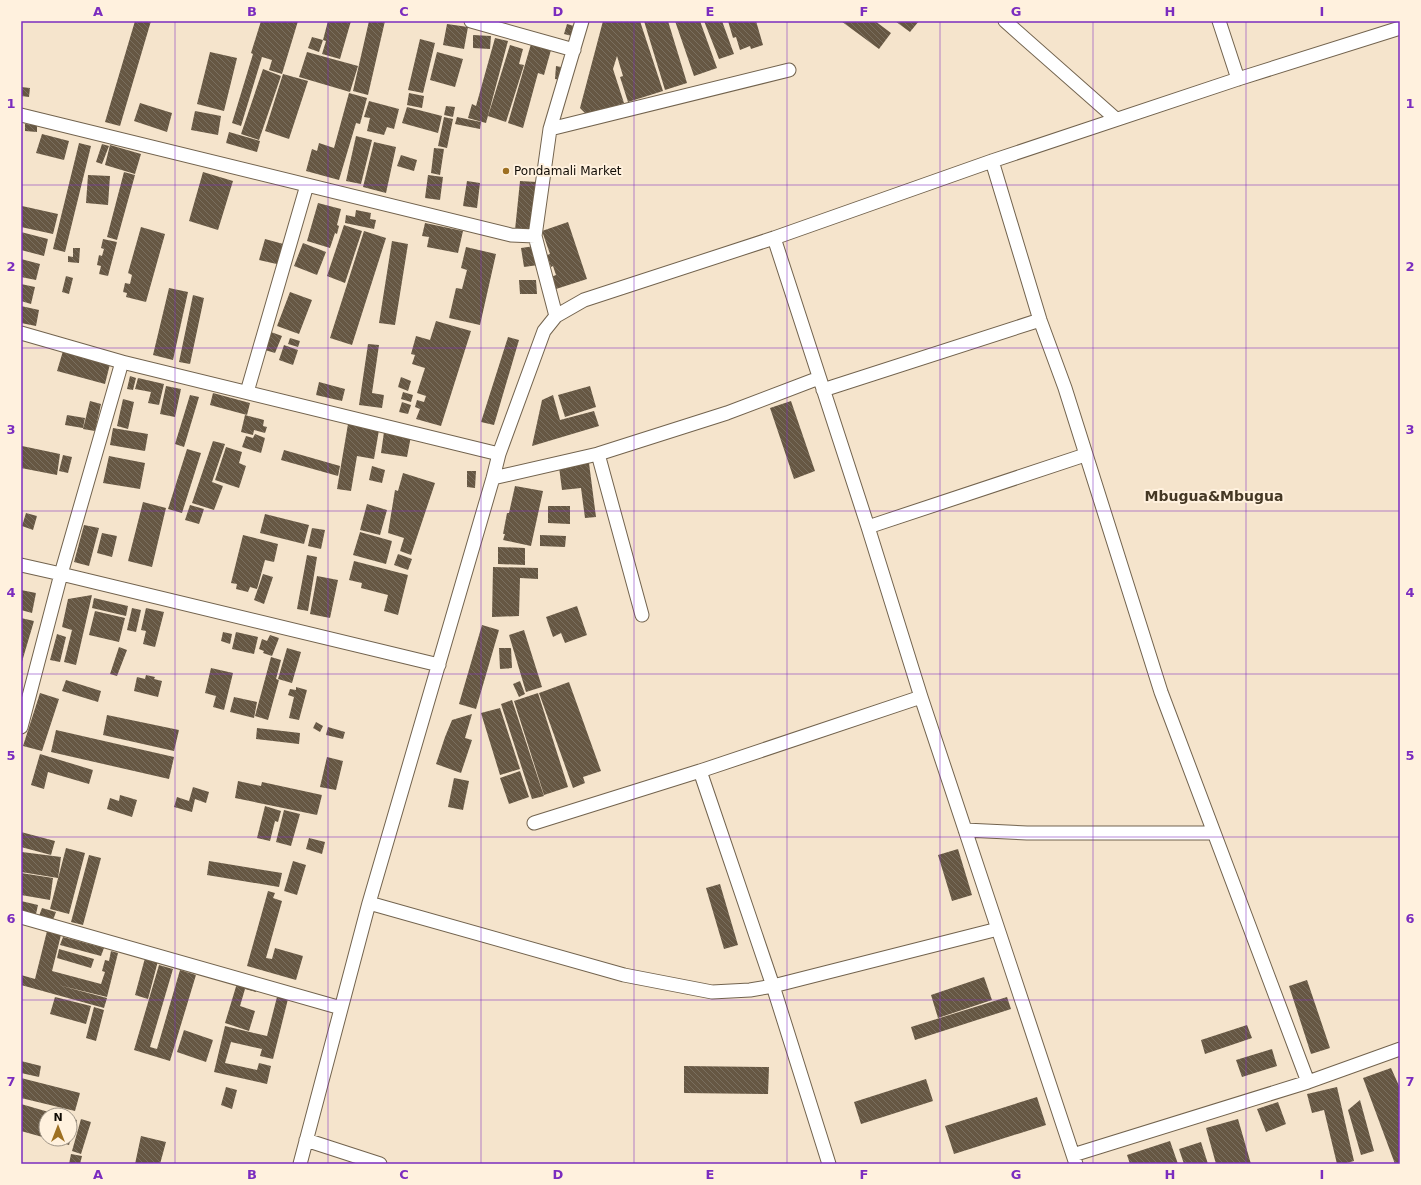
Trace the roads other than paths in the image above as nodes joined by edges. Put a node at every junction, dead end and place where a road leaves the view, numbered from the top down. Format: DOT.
graph roads {
  1 [pos="471,21"];
  2 [pos="582,21"];
  3 [pos="1005,21"];
  4 [pos="1219,21"];
  5 [pos="1400,28"];
  6 [pos="574,50"];
  7 [pos="789,70"];
  8 [pos="1238,79"];
  9 [pos="21,115"];
  10 [pos="1116,119"];
  11 [pos="550,129"];
  12 [pos="992,161"];
  13 [pos="307,185"];
  14 [pos="535,236"];
  15 [pos="774,238"];
  16 [pos="556,316"];
  17 [pos="1040,320"];
  18 [pos="21,333"];
  19 [pos="122,362"];
  20 [pos="821,384"];
  21 [pos="247,392"];
  22 [pos="499,454"];
  23 [pos="598,454"];
  24 [pos="1085,455"];
  25 [pos="493,478"];
  26 [pos="868,527"];
  27 [pos="21,565"];
  28 [pos="62,574"];
  29 [pos="642,615"];
  30 [pos="439,665"];
  31 [pos="921,697"];
  32 [pos="21,726"];
  33 [pos="700,771"];
  34 [pos="534,823"];
  35 [pos="965,830"];
  36 [pos="1214,833"];
  37 [pos="369,902"];
  38 [pos="21,917"];
  39 [pos="998,929"];
  40 [pos="773,986"];
  41 [pos="342,1008"];
  42 [pos="1400,1049"];
  43 [pos="1308,1082"];
  44 [pos="306,1140"];
  45 [pos="1075,1160"];
  46 [pos="300,1164"];
  47 [pos="380,1164"];
  48 [pos="829,1164"];
  1 -- 6 [label="street"];
  2 -- 6 [label="street"];
  3 -- 10 [label="street"];
  4 -- 8 [label="street"];
  5 -- 8 [label="street"];
  6 -- 11 [label="street"];
  7 -- 11 [label="street"];
  8 -- 10 [label="street"];
  9 -- 13 [label="street"];
  10 -- 12 [label="street"];
  11 -- 14 [label="street"];
  12 -- 15 [label="street"];
  12 -- 17 [label="street"];
  13 -- 14 [label="street"];
  13 -- 21 [label="street"];
  14 -- 16 [label="street"];
  15 -- 16 [label="street"];
  15 -- 20 [label="street"];
  16 -- 22 [label="street"];
  17 -- 20 [label="street"];
  17 -- 24 [label="street"];
  18 -- 19 [label="street"];
  19 -- 21 [label="street"];
  19 -- 28 [label="street"];
  20 -- 23 [label="street"];
  20 -- 26 [label="street"];
  21 -- 22 [label="street"];
  22 -- 25 [label="street"];
  23 -- 25 [label="street"];
  23 -- 29 [label="street"];
  24 -- 26 [label="street"];
  24 -- 36 [label="street"];
  25 -- 30 [label="street"];
  26 -- 31 [label="street"];
  27 -- 28 [label="street"];
  28 -- 30 [label="street"];
  28 -- 32 [label="street"];
  30 -- 37 [label="street"];
  31 -- 33 [label="street"];
  31 -- 35 [label="street"];
  33 -- 34 [label="street"];
  33 -- 40 [label="street"];
  35 -- 36 [label="street"];
  35 -- 39 [label="street"];
  36 -- 43 [label="street"];
  37 -- 40 [label="street"];
  37 -- 41 [label="street"];
  38 -- 41 [label="street"];
  39 -- 40 [label="street"];
  39 -- 45 [label="street"];
  40 -- 48 [label="street"];
  41 -- 44 [label="street"];
  42 -- 43 [label="street"];
  43 -- 45 [label="street"];
  44 -- 46 [label="street"];
  44 -- 47 [label="street"];
}
